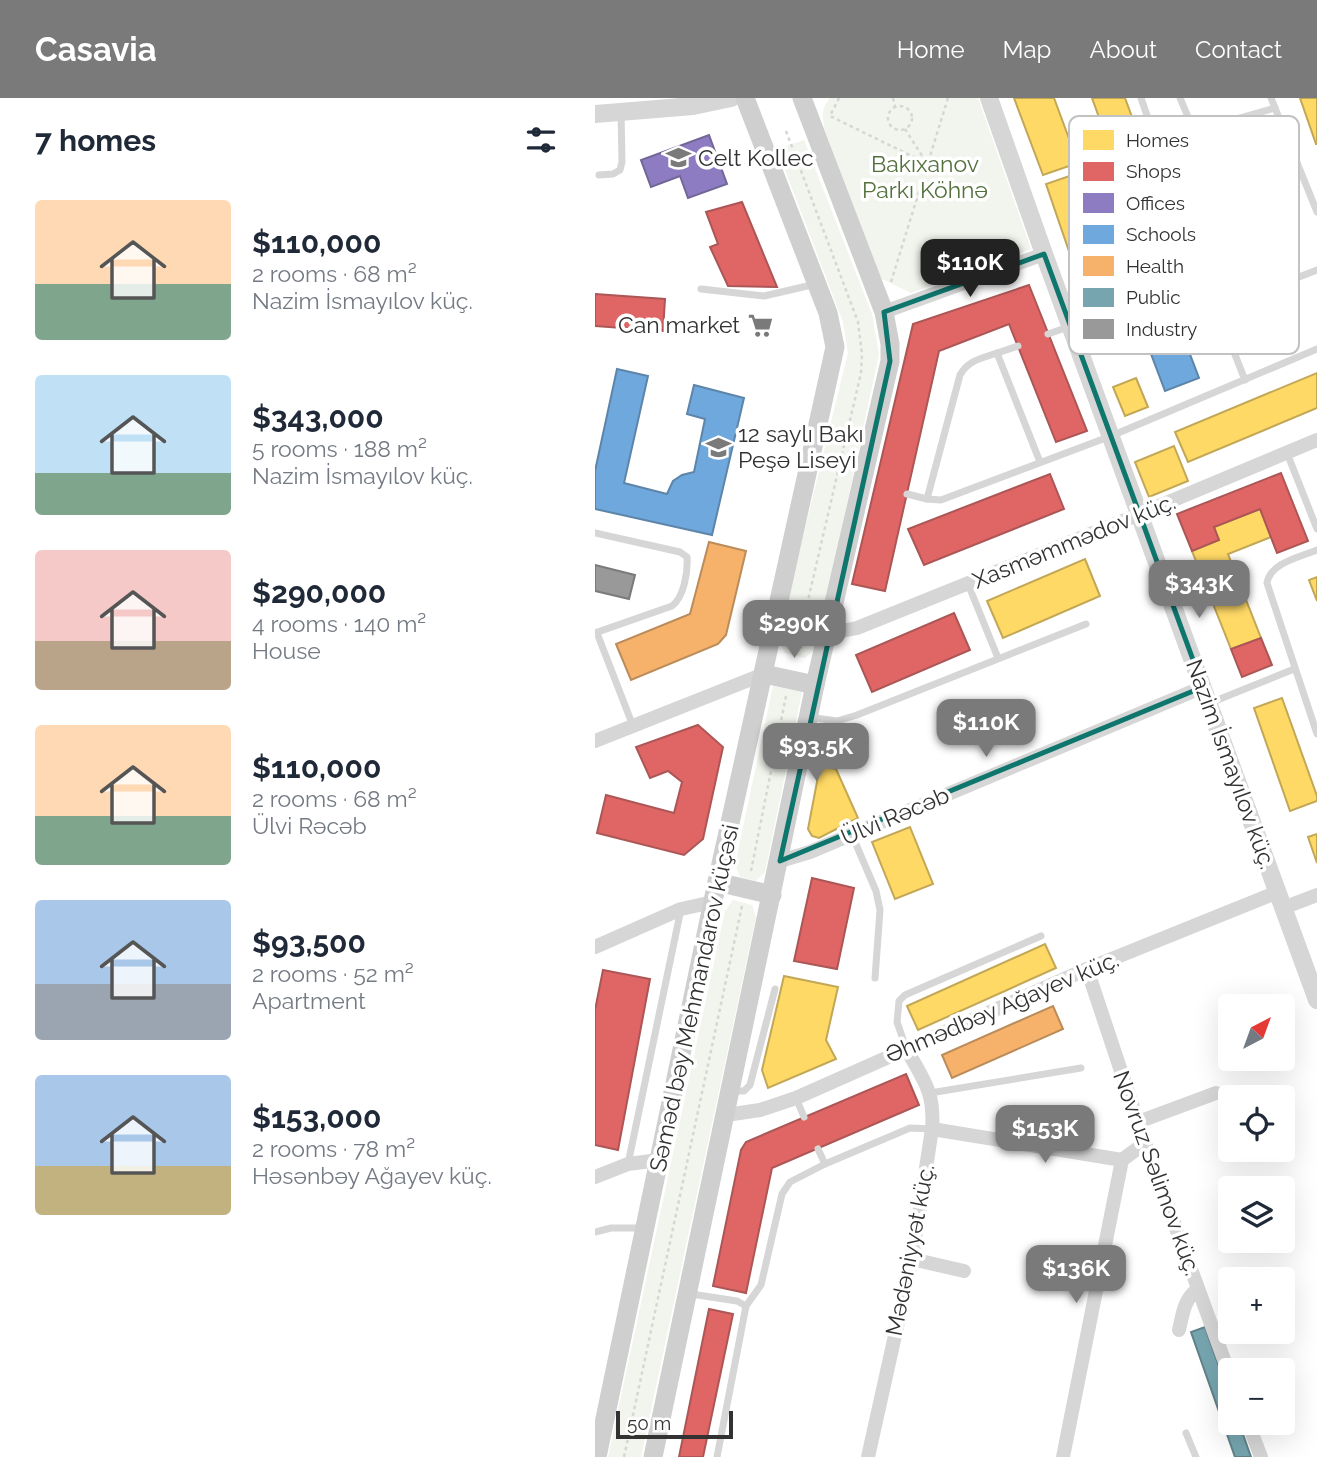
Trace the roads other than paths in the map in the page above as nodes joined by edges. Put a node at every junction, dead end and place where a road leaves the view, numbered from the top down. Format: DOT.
graph roads {
  1 [pos="731,98"];
  2 [pos="745,98"];
  3 [pos="802,98"];
  4 [pos="989,98"];
  5 [pos="1140,98"];
  6 [pos="1180,98"];
  7 [pos="1271,98"];
  8 [pos="1275,108"];
  9 [pos="621,113"];
  10 [pos="595,114"];
  11 [pos="1146,116"];
  12 [pos="1188,116"];
  13 [pos="1247,116"];
  14 [pos="1278,116"];
  15 [pos="1299,167"];
  16 [pos="599,175"];
  17 [pos="1317,212"];
  18 [pos="1044,254"];
  19 [pos="1317,270"];
  20 [pos="1299,277"];
  21 [pos="816,284"];
  22 [pos="701,289"];
  23 [pos="884,312"];
  24 [pos="1069,321"];
  25 [pos="1069,327"];
  26 [pos="1048,334"];
  27 [pos="1018,345"];
  28 [pos="1317,349"];
  29 [pos="997,353"];
  30 [pos="1081,354"];
  31 [pos="1234,354"];
  32 [pos="1245,380"];
  33 [pos="1111,436"];
  34 [pos="1317,440"];
  35 [pos="1287,453"];
  36 [pos="1040,463"];
  37 [pos="907,494"];
  38 [pos="927,499"];
  39 [pos="1140,514"];
  40 [pos="1317,529"];
  41 [pos="595,533"];
  42 [pos="1317,550"];
  43 [pos="968,584"];
  44 [pos="1086,624"];
  45 [pos="828,630"];
  46 [pos="596,633"];
  47 [pos="998,658"];
  48 [pos="1294,669"];
  49 [pos="764,674"];
  50 [pos="815,685"];
  51 [pos="1206,695"];
  52 [pos="808,717"];
  53 [pos="633,726"];
  54 [pos="1317,734"];
  55 [pos="595,741"];
  56 [pos="852,834"];
  57 [pos="780,861"];
  58 [pos="717,882"];
  59 [pos="772,895"];
  60 [pos="1317,895"];
  61 [pos="1281,900"];
  62 [pos="713,902"];
  63 [pos="681,909"];
  64 [pos="1041,936"];
  65 [pos="595,947"];
  66 [pos="1087,969"];
  67 [pos="875,978"];
  68 [pos="775,989"];
  69 [pos="1317,1000"];
  70 [pos="905,1048"];
  71 [pos="1081,1068"];
  72 [pos="730,1091"];
  73 [pos="930,1093"];
  74 [pos="1216,1093"];
  75 [pos="796,1098"];
  76 [pos="726,1115"];
  77 [pos="804,1117"];
  78 [pos="1138,1122"];
  79 [pos="932,1129"];
  80 [pos="1145,1143"];
  81 [pos="818,1149"];
  82 [pos="659,1160"];
  83 [pos="1122,1160"];
  84 [pos="628,1164"];
  85 [pos="825,1164"];
  86 [pos="595,1177"];
  87 [pos="645,1228"];
  88 [pos="595,1232"];
  89 [pos="912,1259"];
  90 [pos="964,1270"];
  91 [pos="1198,1289"];
  92 [pos="686,1293"];
  93 [pos="746,1306"];
  94 [pos="1179,1330"];
  95 [pos="1223,1358"];
  96 [pos="1186,1433"];
  97 [pos="1253,1435"];
  98 [pos="597,1457"];
  99 [pos="653,1457"];
  100 [pos="717,1457"];
  101 [pos="868,1457"];
  102 [pos="1063,1457"];
  103 [pos="1196,1457"];
  104 [pos="1261,1457"];
  1 -- 9 [label="street"];
  2 -- 21 [label="main road, Səməd bəy Mehmandarov küçəsi"];
  3 -- 23 [label="main road"];
  4 -- 18 [label="street, Nazim İsmayılov küç."];
  5 -- 11 [label="lane"];
  6 -- 12 [label="lane"];
  7 -- 8 [label="lane"];
  8 -- 13 [label="lane"];
  8 -- 14 [label="lane"];
  9 -- 10 [label="street"];
  9 -- 16 [label="lane"];
  15 -- 17 [label="lane"];
  18 -- 23 [label="street"];
  18 -- 24 [label="street, Nazim İsmayılov küç."];
  19 -- 20 [label="lane"];
  21 -- 22 [label="lane"];
  21 -- 49 [label="main road, Səməd bəy Mehmandarov küçəsi"];
  23 -- 45 [label="main road"];
  25 -- 26 [label="lane"];
  27 -- 29 [label="lane"];
  28 -- 32 [label="lane"];
  29 -- 36 [label="lane"];
  29 -- 38 [label="lane"];
  30 -- 33 [label="street, Nazim İsmayılov küç."];
  31 -- 32 [label="lane"];
  32 -- 33 [label="lane"];
  33 -- 36 [label="lane"];
  33 -- 39 [label="street, Nazim İsmayılov küç."];
  34 -- 35 [label="street, Xasməmmədov küç."];
  35 -- 39 [label="street, Xasməmmədov küç."];
  35 -- 40 [label="lane"];
  36 -- 38 [label="lane"];
  37 -- 38 [label="lane"];
  39 -- 43 [label="street, Xasməmmədov küç."];
  39 -- 51 [label="street, Nazim İsmayılov küç."];
  41 -- 46 [label="lane"];
  42 -- 48 [label="lane"];
  43 -- 45 [label="street, Xasməmmədov küç."];
  43 -- 47 [label="lane"];
  44 -- 47 [label="lane"];
  45 -- 50 [label="main road"];
  46 -- 53 [label="lane"];
  47 -- 52 [label="lane"];
  48 -- 51 [label="lane"];
  48 -- 54 [label="lane"];
  49 -- 50 [label="main road"];
  49 -- 53 [label="street"];
  49 -- 58 [label="main road, Səməd bəy Mehmandarov küçəsi"];
  50 -- 52 [label="main road"];
  51 -- 56 [label="street, Ülvi Rəcəb"];
  51 -- 61 [label="street, Nazim İsmayılov küç."];
  52 -- 57 [label="main road"];
  53 -- 55 [label="street"];
  56 -- 57 [label="street, Ülvi Rəcəb"];
  56 -- 67 [label="lane"];
  57 -- 59 [label="main road"];
  58 -- 59 [label="main road"];
  58 -- 62 [label="main road, Səməd bəy Mehmandarov küçəsi"];
  59 -- 72 [label="main road"];
  60 -- 61 [label="street, Əhmədbəy Ağayev küç."];
  61 -- 66 [label="street, Əhmədbəy Ağayev küç."];
  61 -- 69 [label="street, Nazim İsmayılov küç."];
  62 -- 63 [label="street"];
  62 -- 82 [label="main road, Səməd bəy Mehmandarov küçəsi"];
  63 -- 65 [label="street"];
  63 -- 84 [label="lane"];
  64 -- 70 [label="lane"];
  66 -- 70 [label="street, Əhmədbəy Ağayev küç."];
  66 -- 78 [label="street, Novruz Səlimov küç."];
  68 -- 72 [label="lane"];
  70 -- 73 [label="street, Mədəniyyət küç."];
  70 -- 75 [label="street, Əhmədbəy Ağayev küç."];
  71 -- 73 [label="lane"];
  72 -- 76 [label="main road"];
  73 -- 79 [label="street, Mədəniyyət küç."];
  74 -- 78 [label="street"];
  75 -- 76 [label="street, Əhmədbəy Ağayev küç."];
  75 -- 77 [label="lane"];
  76 -- 92 [label="main road"];
  78 -- 80 [label="street, Novruz Səlimov küç."];
  79 -- 83 [label="street"];
  79 -- 85 [label="lane"];
  79 -- 89 [label="street, Mədəniyyət küç."];
  80 -- 83 [label="street"];
  80 -- 91 [label="street, Novruz Səlimov küç."];
  81 -- 85 [label="lane"];
  82 -- 84 [label="street"];
  82 -- 87 [label="main road, Səməd bəy Mehmandarov küçəsi"];
  83 -- 102 [label="street"];
  84 -- 86 [label="street"];
  85 -- 93 [label="lane"];
  87 -- 88 [label="lane"];
  87 -- 98 [label="main road, Səməd bəy Mehmandarov küçəsi"];
  89 -- 90 [label="street"];
  89 -- 101 [label="street, Mədəniyyət küç."];
  91 -- 94 [label="street"];
  91 -- 95 [label="street, Novruz Səlimov küç."];
  92 -- 93 [label="lane"];
  92 -- 99 [label="main road"];
  93 -- 100 [label="lane"];
  96 -- 103 [label="lane"];
  97 -- 104 [label="street"];
}
